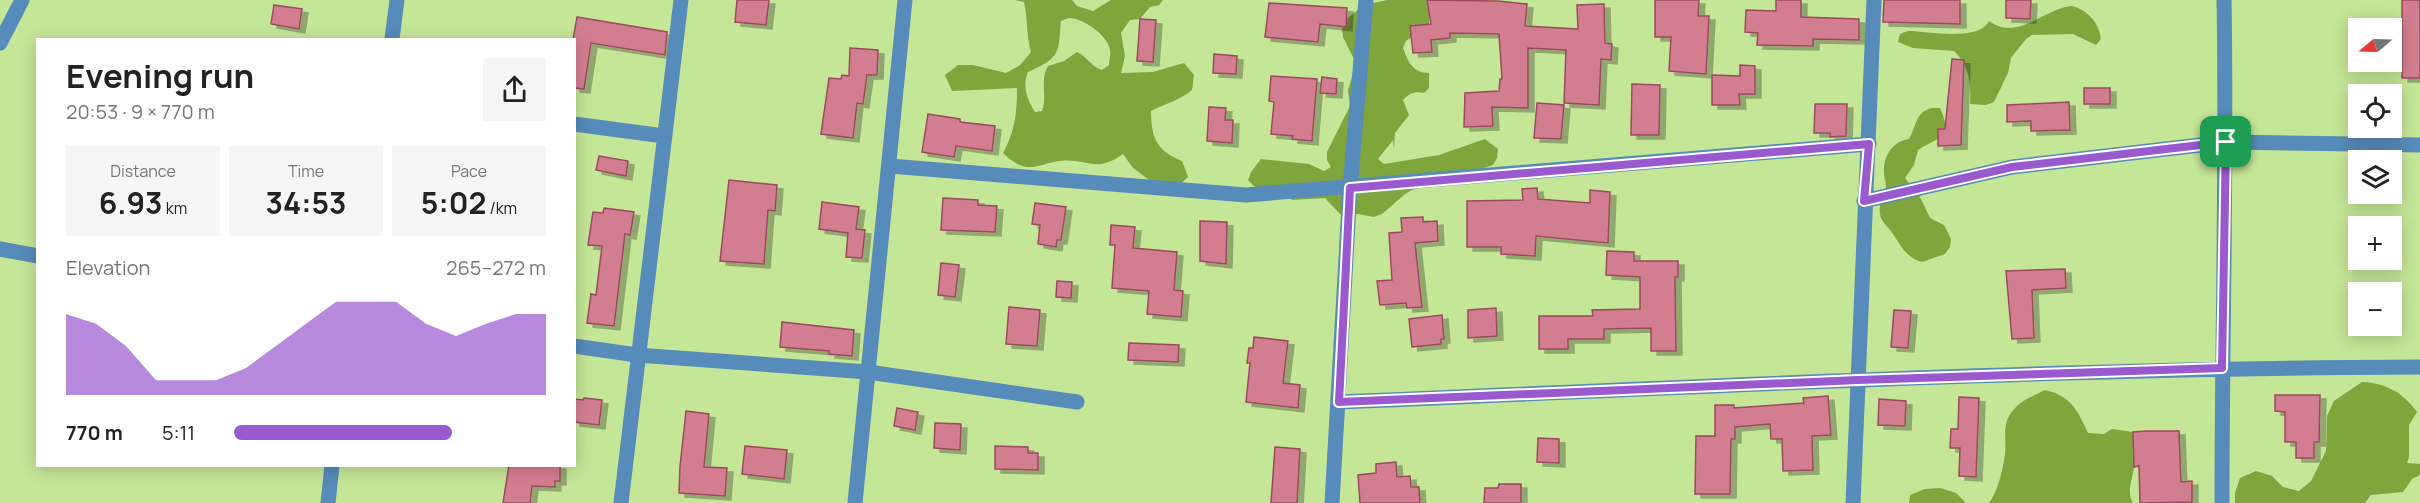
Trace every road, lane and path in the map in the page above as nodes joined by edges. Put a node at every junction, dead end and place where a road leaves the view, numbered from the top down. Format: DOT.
graph roads {
  1 [pos="22,0"];
  2 [pos="398,0"];
  3 [pos="681,0"];
  4 [pos="905,0"];
  5 [pos="1366,0"];
  6 [pos="1874,0"];
  7 [pos="2224,0"];
  8 [pos="392,38"];
  9 [pos="0,43"];
  10 [pos="576,124"];
  11 [pos="664,136"];
  12 [pos="2226,142"];
  13 [pos="1869,144"];
  14 [pos="2420,145"];
  15 [pos="890,166"];
  16 [pos="1350,188"];
  17 [pos="1864,201"];
  18 [pos="0,249"];
  19 [pos="36,256"];
  20 [pos="576,346"];
  21 [pos="637,355"];
  22 [pos="2420,367"];
  23 [pos="2222,368"];
  24 [pos="868,372"];
  25 [pos="1858,380"];
  26 [pos="1077,402"];
  27 [pos="1339,402"];
  28 [pos="332,467"];
  29 [pos="328,503"];
  30 [pos="621,503"];
  31 [pos="855,503"];
  32 [pos="1332,503"];
  33 [pos="1853,503"];
  34 [pos="2222,503"];
  1 -- 9 [label="street"];
  2 -- 8 [label="street"];
  3 -- 11 [label="street"];
  4 -- 15 [label="street"];
  5 -- 16 [label="street"];
  6 -- 13 [label="street"];
  7 -- 12 [label="street"];
  10 -- 11 [label="street"];
  11 -- 21 [label="street"];
  12 -- 14 [label="street"];
  12 -- 17 [label="street"];
  12 -- 23 [label="street"];
  13 -- 16 [label="street"];
  13 -- 17 [label="street"];
  15 -- 16 [label="street"];
  15 -- 24 [label="street"];
  16 -- 27 [label="street"];
  17 -- 25 [label="street"];
  18 -- 19 [label="street"];
  20 -- 21 [label="street"];
  21 -- 24 [label="street"];
  21 -- 30 [label="street"];
  22 -- 23 [label="street"];
  23 -- 25 [label="street"];
  23 -- 34 [label="street"];
  24 -- 26 [label="street"];
  24 -- 31 [label="street"];
  25 -- 27 [label="street"];
  25 -- 33 [label="street"];
  27 -- 32 [label="street"];
  28 -- 29 [label="street"];
}
